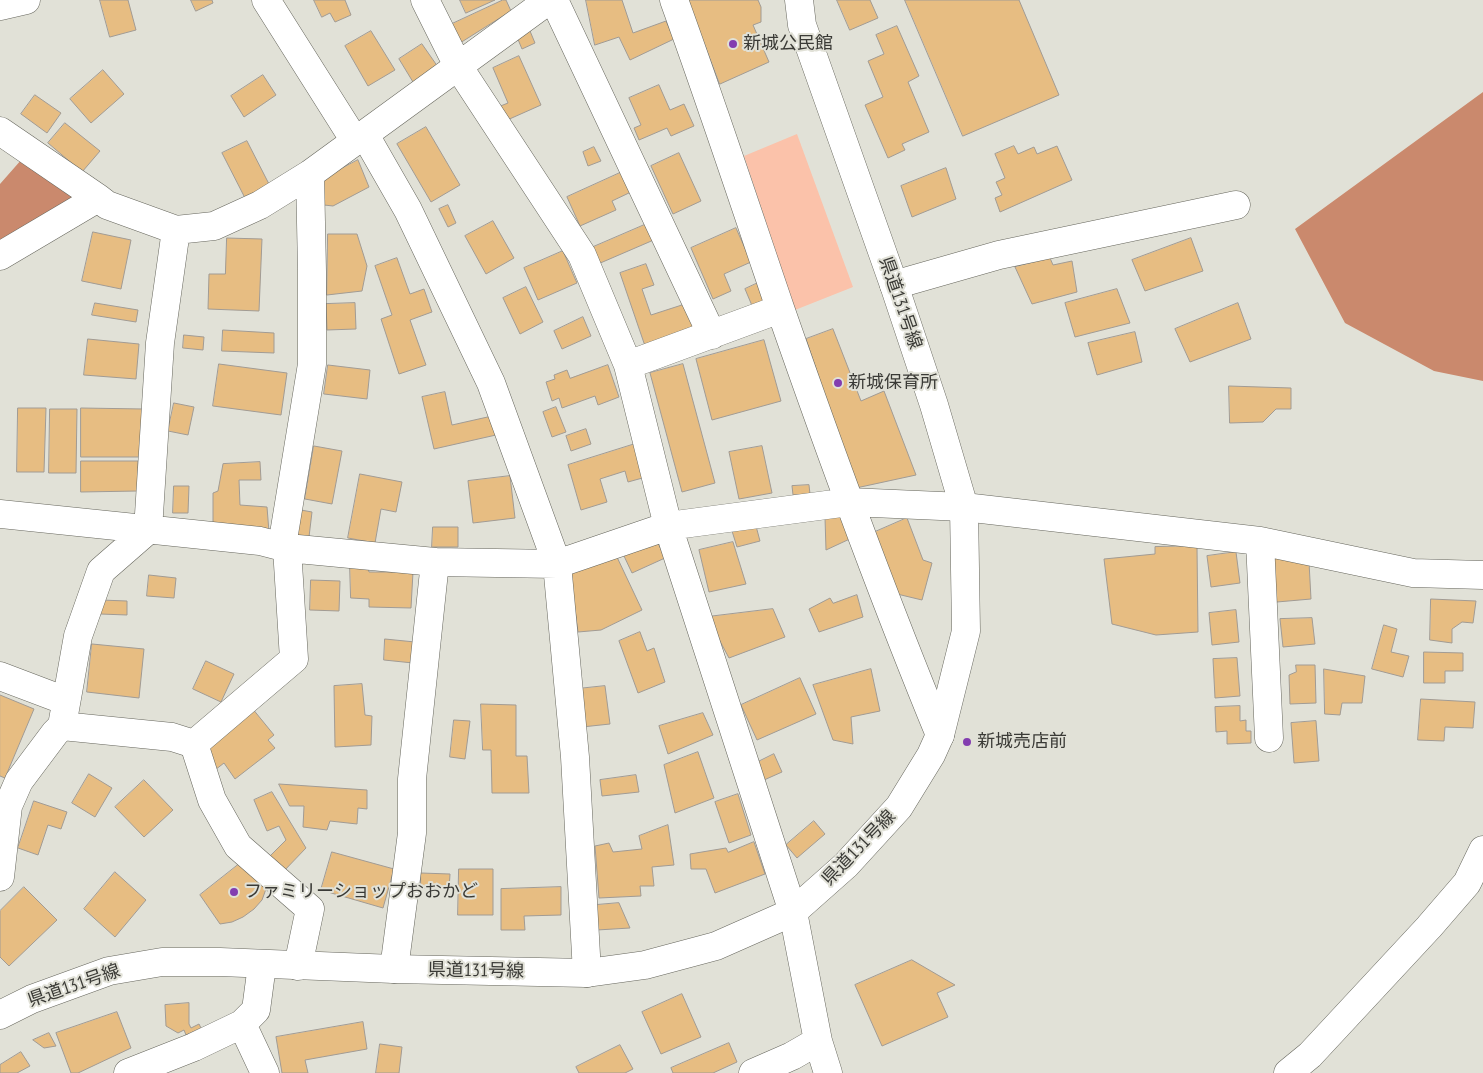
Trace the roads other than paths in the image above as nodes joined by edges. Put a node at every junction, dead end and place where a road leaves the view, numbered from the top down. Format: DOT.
graph roads {
  1 [pos="26,0"];
  2 [pos="266,0"];
  3 [pos="425,0"];
  4 [pos="549,0"];
  5 [pos="674,0"];
  6 [pos="799,0"];
  7 [pos="0,6"];
  8 [pos="458,66"];
  9 [pos="0,131"];
  10 [pos="360,138"];
  11 [pos="310,174"];
  12 [pos="98,198"];
  13 [pos="1236,205"];
  14 [pos="176,230"];
  15 [pos="0,256"];
  16 [pos="894,285"];
  17 [pos="780,309"];
  18 [pos="712,335"];
  19 [pos="628,365"];
  20 [pos="850,502"];
  21 [pos="964,507"];
  22 [pos="0,514"];
  23 [pos="668,526"];
  24 [pos="148,530"];
  25 [pos="1260,541"];
  26 [pos="285,547"];
  27 [pos="434,562"];
  28 [pos="557,564"];
  29 [pos="1483,575"];
  30 [pos="0,676"];
  31 [pos="64,714"];
  32 [pos="940,735"];
  33 [pos="1269,738"];
  34 [pos="194,744"];
  35 [pos="1483,850"];
  36 [pos="0,877"];
  37 [pos="793,912"];
  38 [pos="262,965"];
  39 [pos="298,966"];
  40 [pos="394,969"];
  41 [pos="587,973"];
  42 [pos="0,1015"];
  43 [pos="242,1024"];
  44 [pos="818,1041"];
  45 [pos="128,1073"];
  46 [pos="265,1073"];
  47 [pos="753,1073"];
  48 [pos="828,1073"];
  49 [pos="1288,1073"];
  1 -- 7 [label="street"];
  2 -- 10 [label="street"];
  3 -- 8 [label="street"];
  4 -- 8 [label="street"];
  4 -- 18 [label="street"];
  5 -- 17 [label="street"];
  6 -- 16 [label="street, 県道131号線"];
  8 -- 10 [label="street"];
  8 -- 19 [label="street"];
  9 -- 12 [label="street"];
  10 -- 11 [label="street"];
  10 -- 28 [label="street"];
  11 -- 14 [label="street"];
  11 -- 26 [label="street"];
  12 -- 14 [label="street"];
  12 -- 15 [label="street"];
  13 -- 16 [label="street"];
  14 -- 24 [label="street"];
  16 -- 21 [label="street, 県道131号線"];
  17 -- 18 [label="street"];
  17 -- 20 [label="street"];
  18 -- 19 [label="street"];
  19 -- 23 [label="street"];
  20 -- 21 [label="street"];
  20 -- 23 [label="street"];
  20 -- 32 [label="street"];
  21 -- 25 [label="street"];
  21 -- 32 [label="street, 県道131号線"];
  22 -- 24 [label="street"];
  23 -- 28 [label="street"];
  23 -- 37 [label="street"];
  24 -- 26 [label="street"];
  24 -- 31 [label="street"];
  25 -- 29 [label="street"];
  25 -- 33 [label="street"];
  26 -- 27 [label="street"];
  26 -- 34 [label="street"];
  27 -- 28 [label="street"];
  27 -- 40 [label="street"];
  28 -- 41 [label="street"];
  30 -- 31 [label="street"];
  31 -- 34 [label="street"];
  31 -- 36 [label="street"];
  32 -- 37 [label="street, 県道131号線"];
  34 -- 39 [label="street"];
  35 -- 49 [label="street"];
  37 -- 41 [label="street, 県道131号線"];
  37 -- 44 [label="street"];
  38 -- 39 [label="street, 県道131号線"];
  38 -- 42 [label="street, 県道131号線"];
  38 -- 43 [label="street"];
  39 -- 40 [label="street, 県道131号線"];
  40 -- 41 [label="street, 県道131号線"];
  43 -- 45 [label="street"];
  43 -- 46 [label="street"];
  44 -- 47 [label="street"];
  44 -- 48 [label="street"];
}
